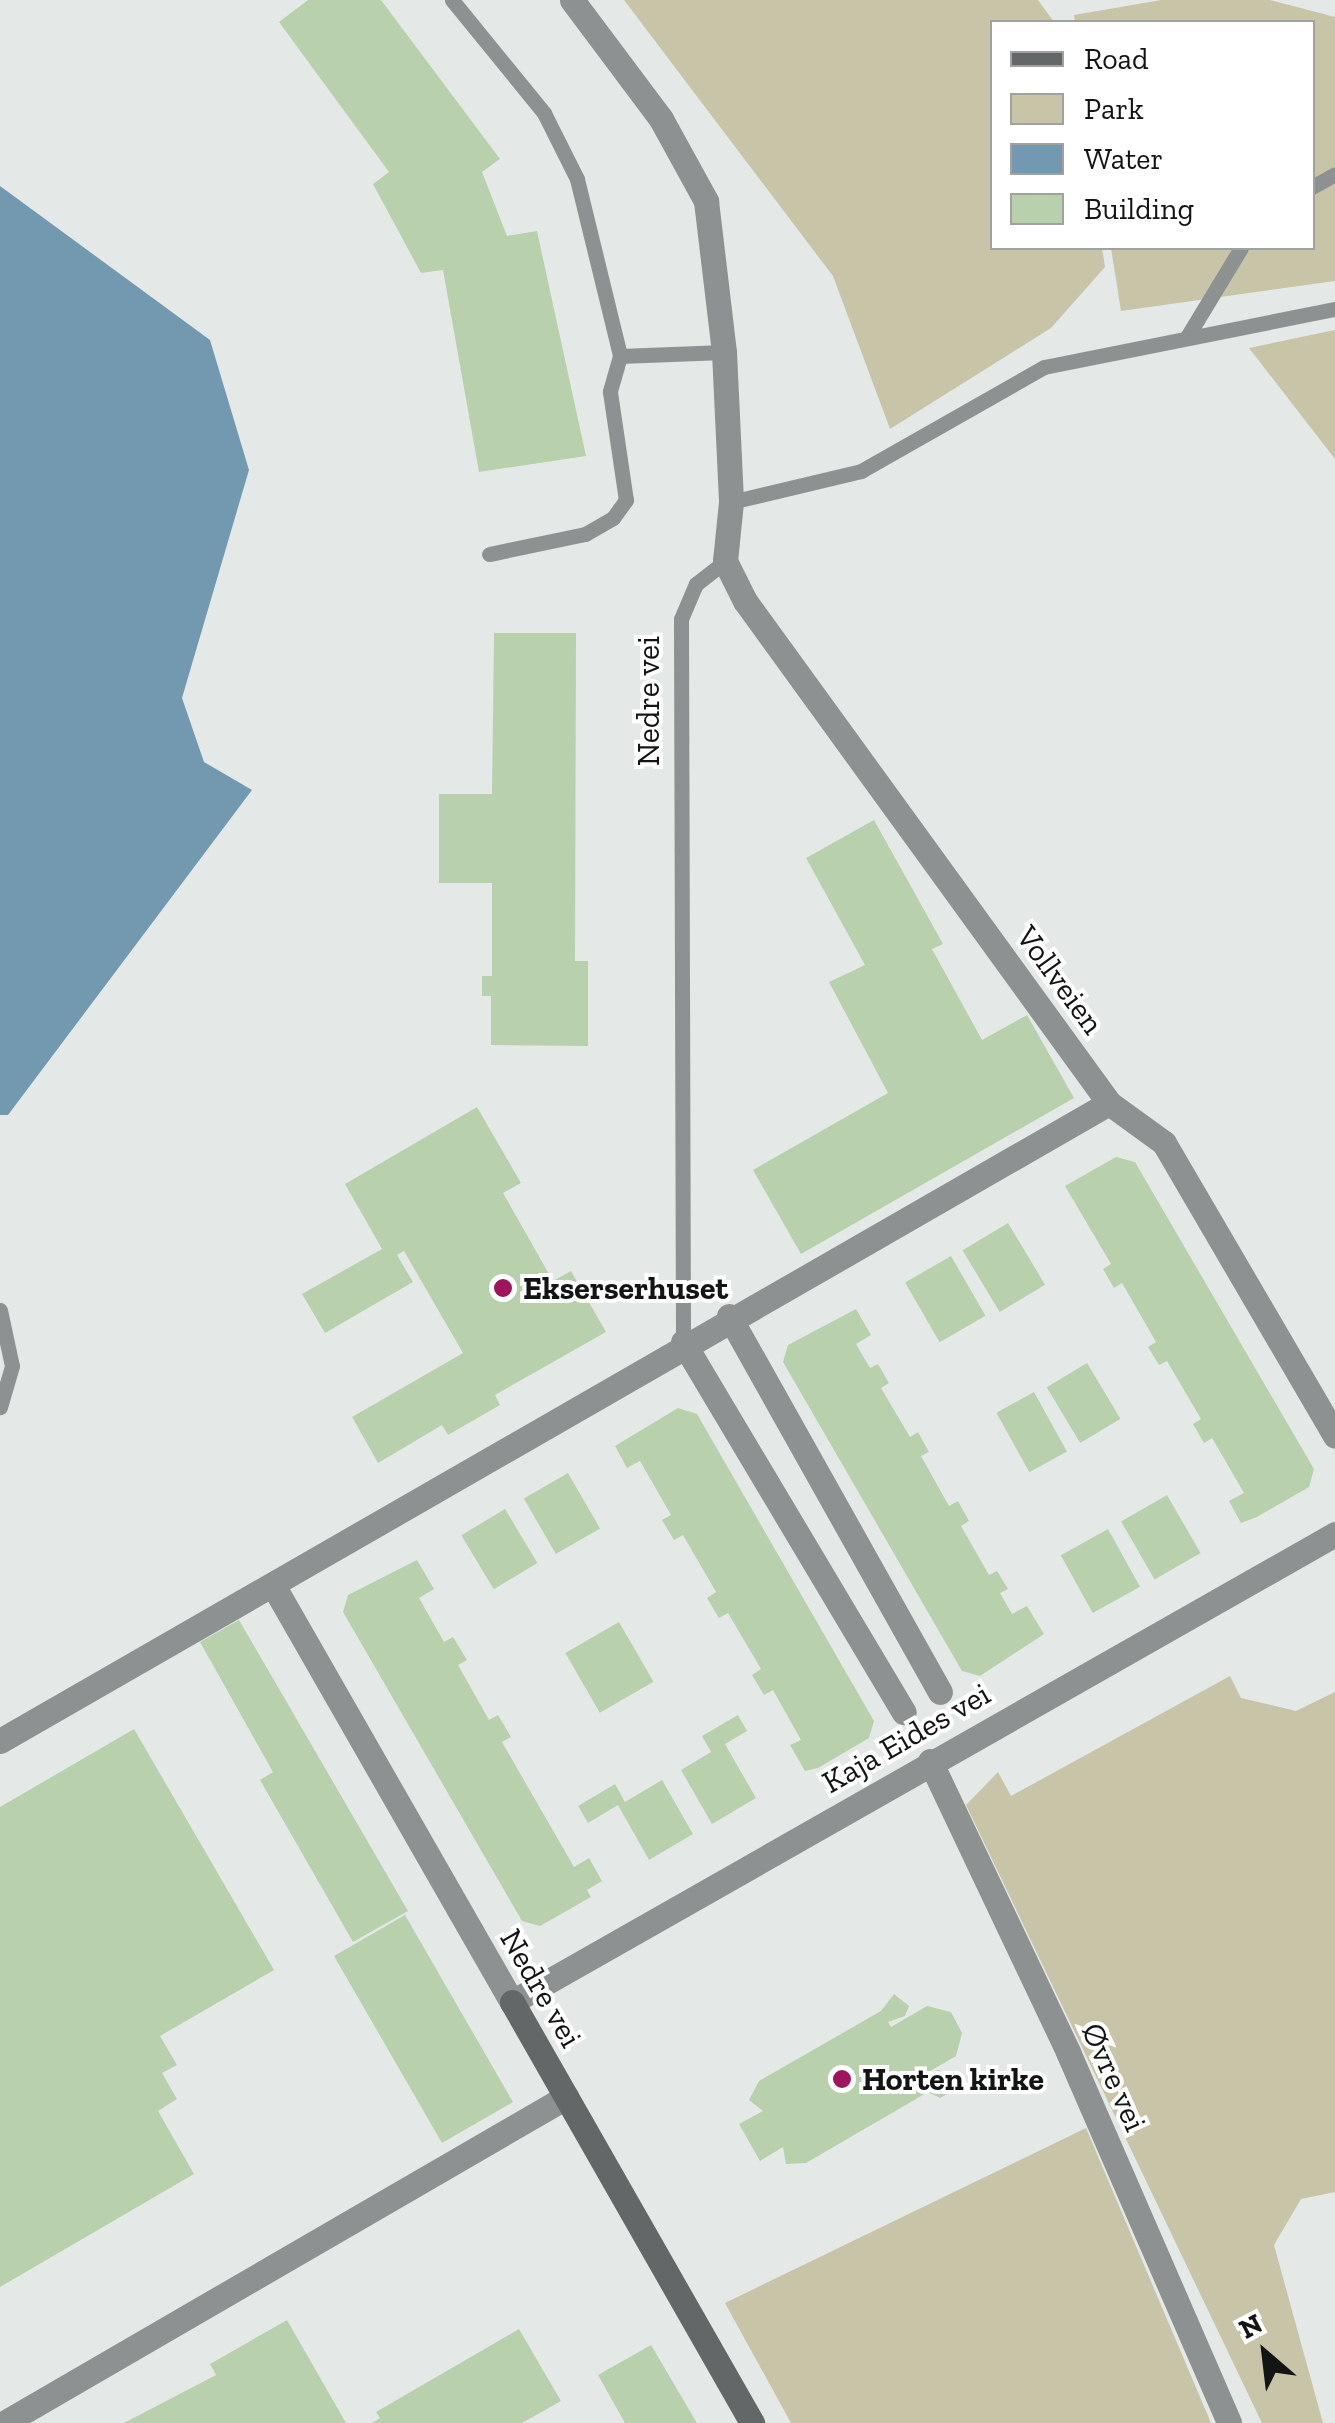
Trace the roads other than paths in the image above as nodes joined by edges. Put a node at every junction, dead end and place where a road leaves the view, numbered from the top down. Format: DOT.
graph roads {
  1 [pos="452,0"];
  2 [pos="572,0"];
  3 [pos="1240,250"];
  4 [pos="1335,309"];
  5 [pos="1187,337"];
  6 [pos="724,352"];
  7 [pos="620,356"];
  8 [pos="731,502"];
  9 [pos="488,554"];
  10 [pos="725,562"];
  11 [pos="1109,1103"];
  12 [pos="0,1310"];
  13 [pos="729,1316"];
  14 [pos="4,1334"];
  15 [pos="683,1342"];
  16 [pos="0,1407"];
  17 [pos="1335,1436"];
  18 [pos="1335,1534"];
  19 [pos="272,1585"];
  20 [pos="940,1692"];
  21 [pos="904,1712"];
  22 [pos="0,1741"];
  23 [pos="930,1761"];
  24 [pos="512,2002"];
  25 [pos="566,2097"];
  26 [pos="4,2423"];
  27 [pos="752,2423"];
  28 [pos="1229,2423"];
  1 -- 7 [label="lane"];
  2 -- 6 [label="street"];
  3 -- 5 [label="lane"];
  4 -- 5 [label="lane"];
  5 -- 8 [label="lane"];
  6 -- 7 [label="lane"];
  6 -- 8 [label="street"];
  7 -- 9 [label="lane"];
  8 -- 10 [label="street"];
  10 -- 11 [label="street, Vollveien"];
  10 -- 15 [label="lane, Nedre vei"];
  11 -- 13 [label="street"];
  11 -- 17 [label="street, Vollveien"];
  12 -- 14 [label="lane"];
  13 -- 15 [label="street"];
  13 -- 20 [label="street"];
  14 -- 16 [label="lane"];
  15 -- 19 [label="street"];
  15 -- 21 [label="street"];
  18 -- 23 [label="street, Kaja Eides vei"];
  19 -- 22 [label="street"];
  19 -- 24 [label="street, Nedre vei"];
  23 -- 24 [label="street, Kaja Eides vei"];
  23 -- 28 [label="street, Øvre vei"];
  24 -- 25 [label="main road, Nedre vei"];
  25 -- 26 [label="street"];
  25 -- 27 [label="main road, Nedre vei"];
}
